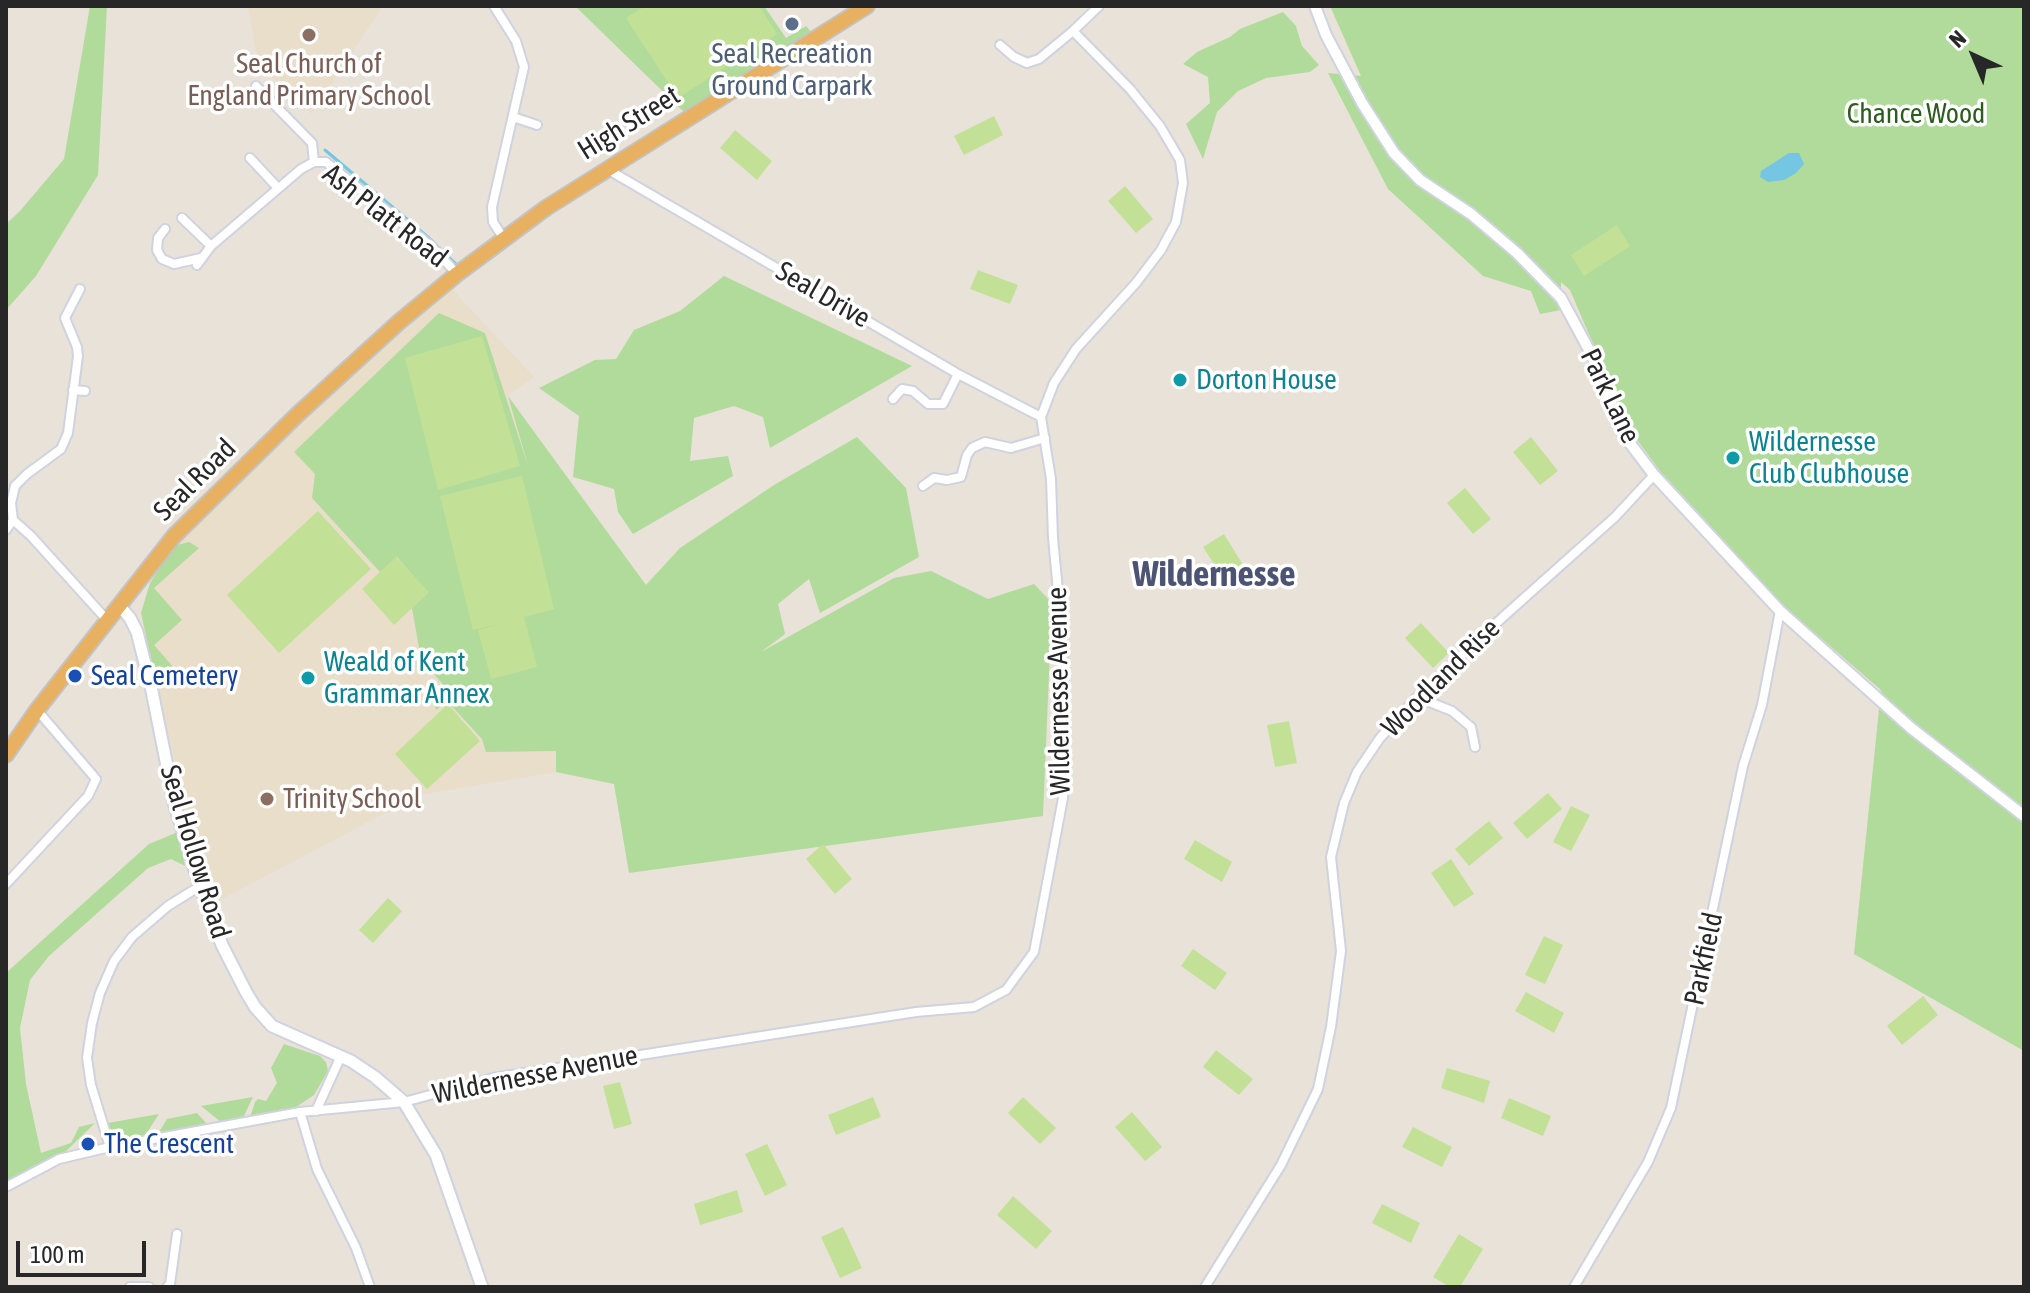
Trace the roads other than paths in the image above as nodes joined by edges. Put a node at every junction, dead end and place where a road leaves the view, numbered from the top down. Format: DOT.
graph roads {
  1 [pos="494,6"];
  2 [pos="867,6"];
  3 [pos="1099,6"];
  4 [pos="1315,6"];
  5 [pos="1073,31"];
  6 [pos="1000,45"];
  7 [pos="256,86"];
  8 [pos="513,117"];
  9 [pos="537,125"];
  10 [pos="250,158"];
  11 [pos="314,162"];
  12 [pos="607,169"];
  13 [pos="278,188"];
  14 [pos="182,218"];
  15 [pos="165,229"];
  16 [pos="504,239"];
  17 [pos="211,246"];
  18 [pos="457,274"];
  19 [pos="80,289"];
  20 [pos="74,339"];
  21 [pos="63,344"];
  22 [pos="958,374"];
  23 [pos="73,390"];
  24 [pos="85,391"];
  25 [pos="893,399"];
  26 [pos="1041,417"];
  27 [pos="1045,438"];
  28 [pos="1654,475"];
  29 [pos="923,486"];
  30 [pos="13,520"];
  31 [pos="6,530"];
  32 [pos="119,605"];
  33 [pos="1780,611"];
  34 [pos="107,620"];
  35 [pos="1417,697"];
  36 [pos="37,710"];
  37 [pos="1475,747"];
  38 [pos="6,755"];
  39 [pos="2024,816"];
  40 [pos="6,884"];
  41 [pos="200,886"];
  42 [pos="341,1056"];
  43 [pos="404,1102"];
  44 [pos="316,1111"];
  45 [pos="300,1112"];
  46 [pos="110,1147"];
  47 [pos="6,1187"];
  48 [pos="177,1234"];
  49 [pos="130,1287"];
  50 [pos="149,1287"];
  51 [pos="167,1287"];
  52 [pos="370,1287"];
  53 [pos="482,1287"];
  54 [pos="1205,1287"];
  55 [pos="1574,1287"];
  1 -- 8 [label="street"];
  2 -- 12 [label="highway, High Street"];
  3 -- 5 [label="street"];
  4 -- 28 [label="street, Park Lane"];
  5 -- 6 [label="street"];
  5 -- 26 [label="street"];
  7 -- 11 [label="street, Ash Platt Road"];
  8 -- 9 [label="street"];
  8 -- 16 [label="street"];
  10 -- 13 [label="street"];
  11 -- 13 [label="street"];
  11 -- 18 [label="street, Ash Platt Road"];
  12 -- 16 [label="highway, High Street"];
  12 -- 22 [label="street, Seal Drive"];
  13 -- 17 [label="street"];
  14 -- 17 [label="street"];
  15 -- 17 [label="street"];
  16 -- 18 [label="highway, High Street"];
  18 -- 32 [label="highway, Seal Road"];
  19 -- 20 [label="street"];
  20 -- 21 [label="street"];
  20 -- 23 [label="street"];
  22 -- 25 [label="street"];
  22 -- 26 [label="street, Seal Drive"];
  23 -- 24 [label="street"];
  23 -- 30 [label="street"];
  26 -- 27 [label="street, Wildernesse Avenue"];
  27 -- 29 [label="street"];
  27 -- 43 [label="street, Wildernesse Avenue"];
  28 -- 33 [label="street, Park Lane"];
  28 -- 35 [label="street, Woodland Rise"];
  30 -- 31 [label="street"];
  30 -- 34 [label="street"];
  32 -- 34 [label="highway, Seal Road"];
  32 -- 41 [label="main road, Seal Hollow Road"];
  33 -- 39 [label="street, Park Lane"];
  33 -- 55 [label="street, Parkfield"];
  34 -- 36 [label="highway, Seal Road"];
  35 -- 37 [label="street"];
  35 -- 54 [label="street, Woodland Rise"];
  36 -- 38 [label="highway, Seal Road"];
  36 -- 40 [label="street"];
  41 -- 42 [label="main road, Seal Hollow Road"];
  41 -- 46 [label="street"];
  42 -- 43 [label="main road, Seal Hollow Road"];
  42 -- 44 [label="street"];
  43 -- 44 [label="street, Wildernesse Avenue"];
  43 -- 53 [label="main road, Seal Hollow Road"];
  44 -- 45 [label="street, Wildernesse Avenue"];
  45 -- 46 [label="street, Wildernesse Avenue"];
  45 -- 52 [label="street"];
  46 -- 47 [label="street, Wildernesse Avenue"];
  48 -- 51 [label="street"];
  49 -- 50 [label="street"];
}
